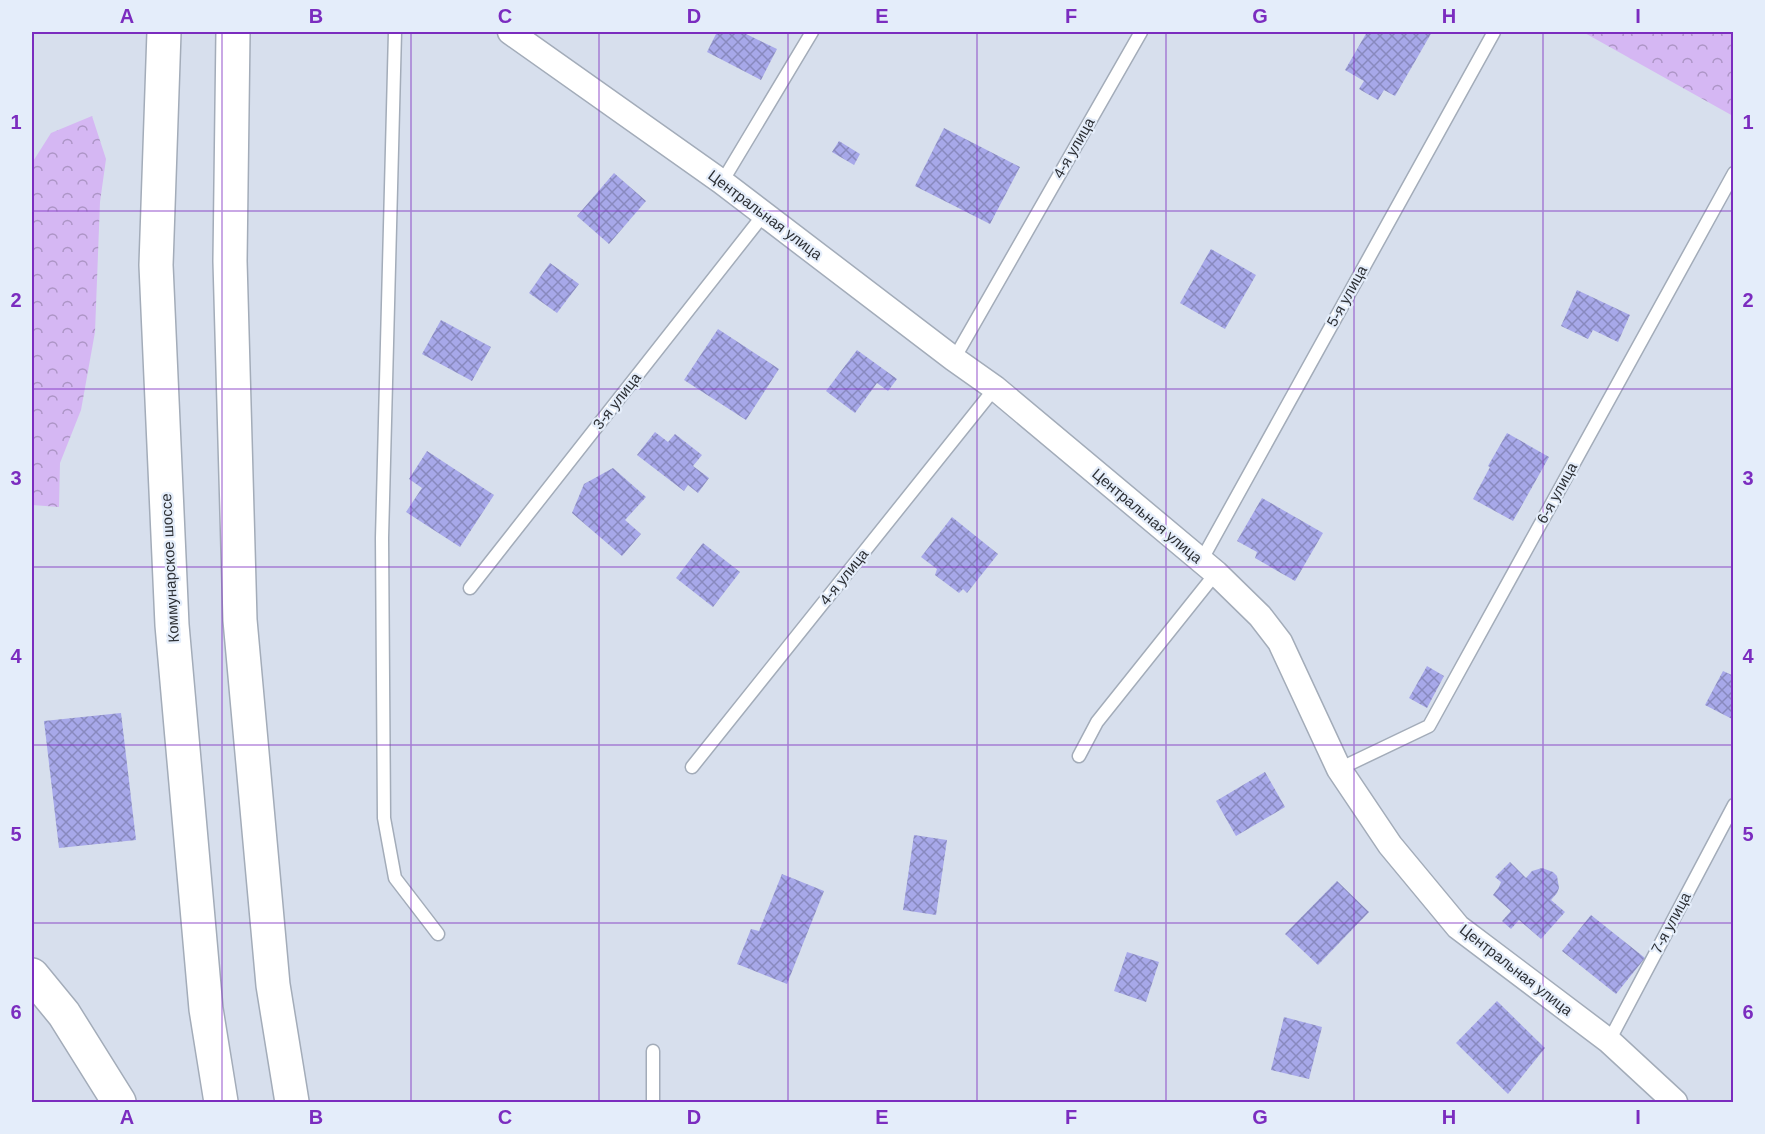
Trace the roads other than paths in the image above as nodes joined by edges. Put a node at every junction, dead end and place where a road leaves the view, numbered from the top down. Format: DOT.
graph roads {
  1 [pos="164,32"];
  2 [pos="233,32"];
  3 [pos="395,32"];
  4 [pos="510,32"];
  5 [pos="812,32"];
  6 [pos="1141,32"];
  7 [pos="1494,32"];
  8 [pos="1734,173"];
  9 [pos="722,182"];
  10 [pos="764,214"];
  11 [pos="954,359"];
  12 [pos="995,388"];
  13 [pos="1208,567"];
  14 [pos="470,588"];
  15 [pos="1078,756"];
  16 [pos="692,767"];
  17 [pos="1339,769"];
  18 [pos="1734,805"];
  19 [pos="438,934"];
  20 [pos="32,975"];
  21 [pos="1609,1041"];
  22 [pos="653,1051"];
  23 [pos="119,1102"];
  24 [pos="221,1102"];
  25 [pos="292,1102"];
  26 [pos="653,1102"];
  27 [pos="1675,1102"];
  1 -- 24 [label="main road, Коммунарское шоссе"];
  2 -- 25 [label="main road"];
  3 -- 19 [label="lane"];
  4 -- 9 [label="street, Центральная улица"];
  5 -- 9 [label="lane"];
  6 -- 11 [label="lane, 4-я улица"];
  7 -- 13 [label="lane, 5-я улица"];
  8 -- 17 [label="lane, 6-я улица"];
  9 -- 10 [label="street, Центральная улица"];
  10 -- 11 [label="street, Центральная улица"];
  10 -- 14 [label="lane, 3-я улица"];
  11 -- 12 [label="street, Центральная улица"];
  12 -- 13 [label="street, Центральная улица"];
  12 -- 16 [label="lane, 4-я улица"];
  13 -- 15 [label="lane, 5-я улица"];
  13 -- 17 [label="street, Центральная улица"];
  17 -- 21 [label="street, Центральная улица"];
  18 -- 21 [label="lane, 7-я улица"];
  20 -- 23 [label="main road"];
  21 -- 27 [label="street, Центральная улица"];
  22 -- 26 [label="lane"];
}
